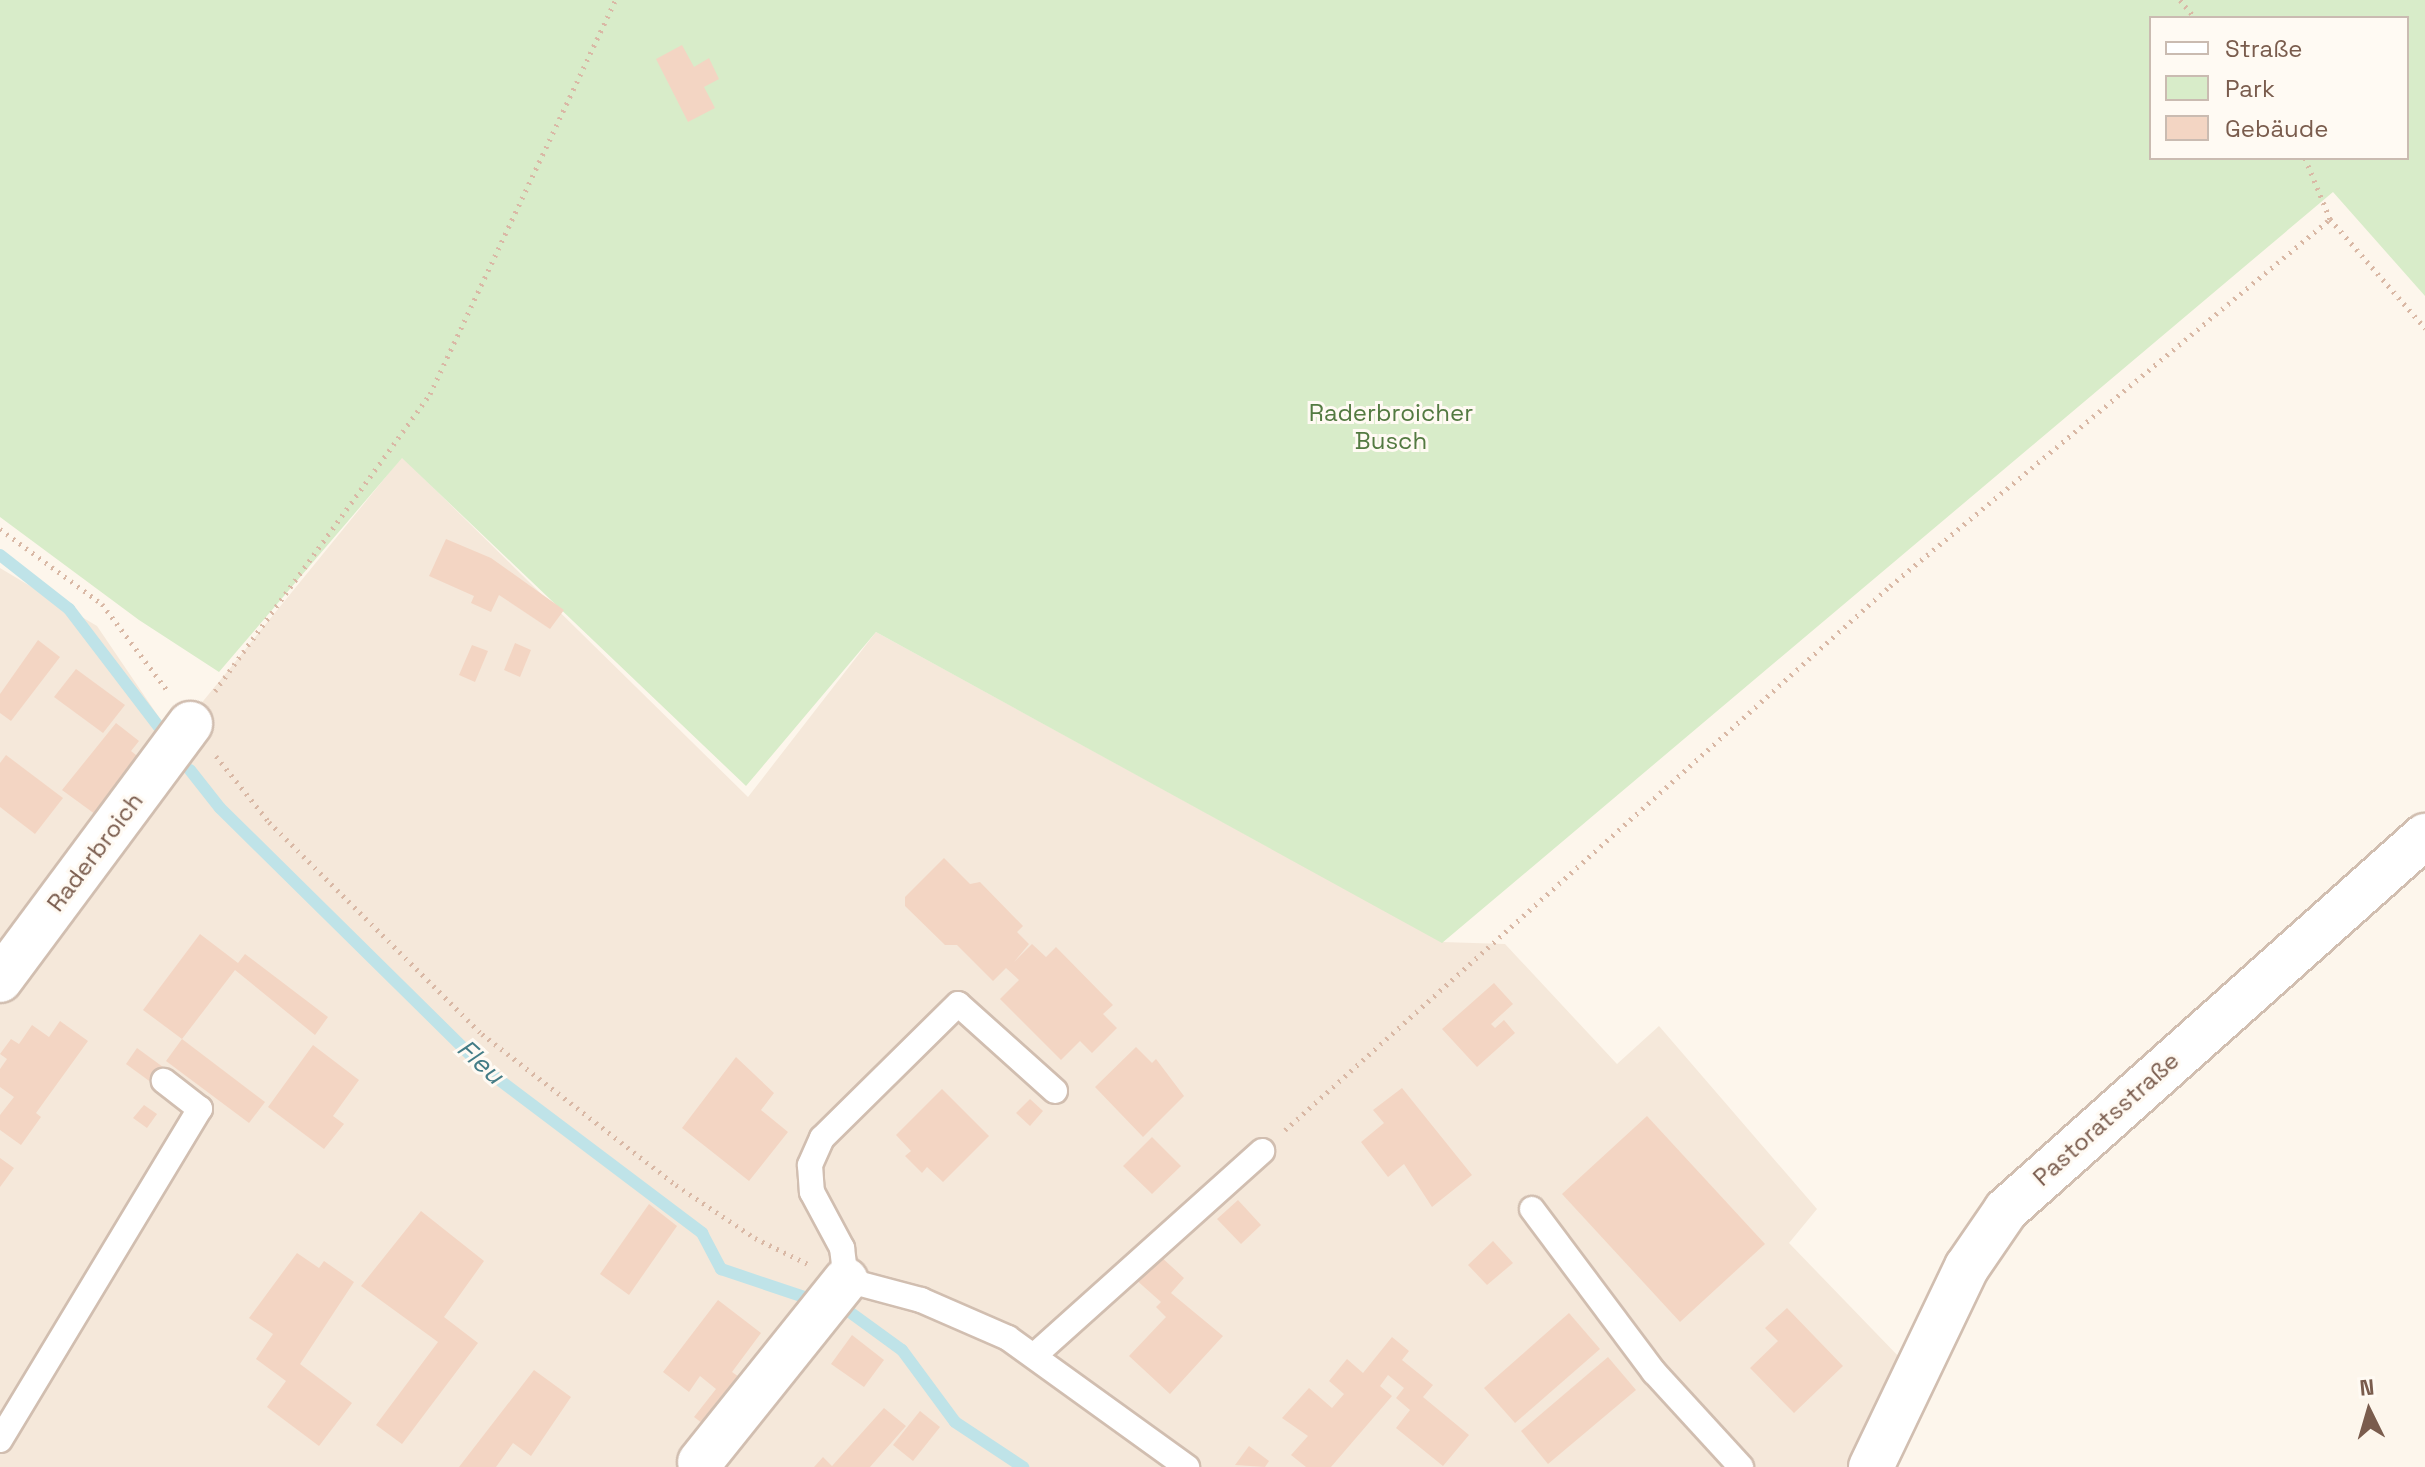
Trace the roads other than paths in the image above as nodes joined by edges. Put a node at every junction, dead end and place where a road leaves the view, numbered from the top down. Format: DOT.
graph roads {
  1 [pos="190,724"];
  2 [pos="2425,836"];
  3 [pos="0,980"];
  4 [pos="164,1081"];
  5 [pos="1055,1091"];
  6 [pos="1262,1151"];
  7 [pos="1532,1209"];
  8 [pos="846,1280"];
  9 [pos="1036,1354"];
  10 [pos="0,1440"];
  11 [pos="700,1462"];
  12 [pos="1187,1467"];
  13 [pos="1741,1467"];
  14 [pos="1871,1467"];
  1 -- 3 [label="street, Raderbroich"];
  2 -- 14 [label="street, Pastoratsstraße"];
  4 -- 10 [label="lane"];
  5 -- 8 [label="lane"];
  6 -- 9 [label="lane"];
  7 -- 13 [label="lane"];
  8 -- 9 [label="lane"];
  8 -- 11 [label="street"];
  9 -- 12 [label="lane"];
}
